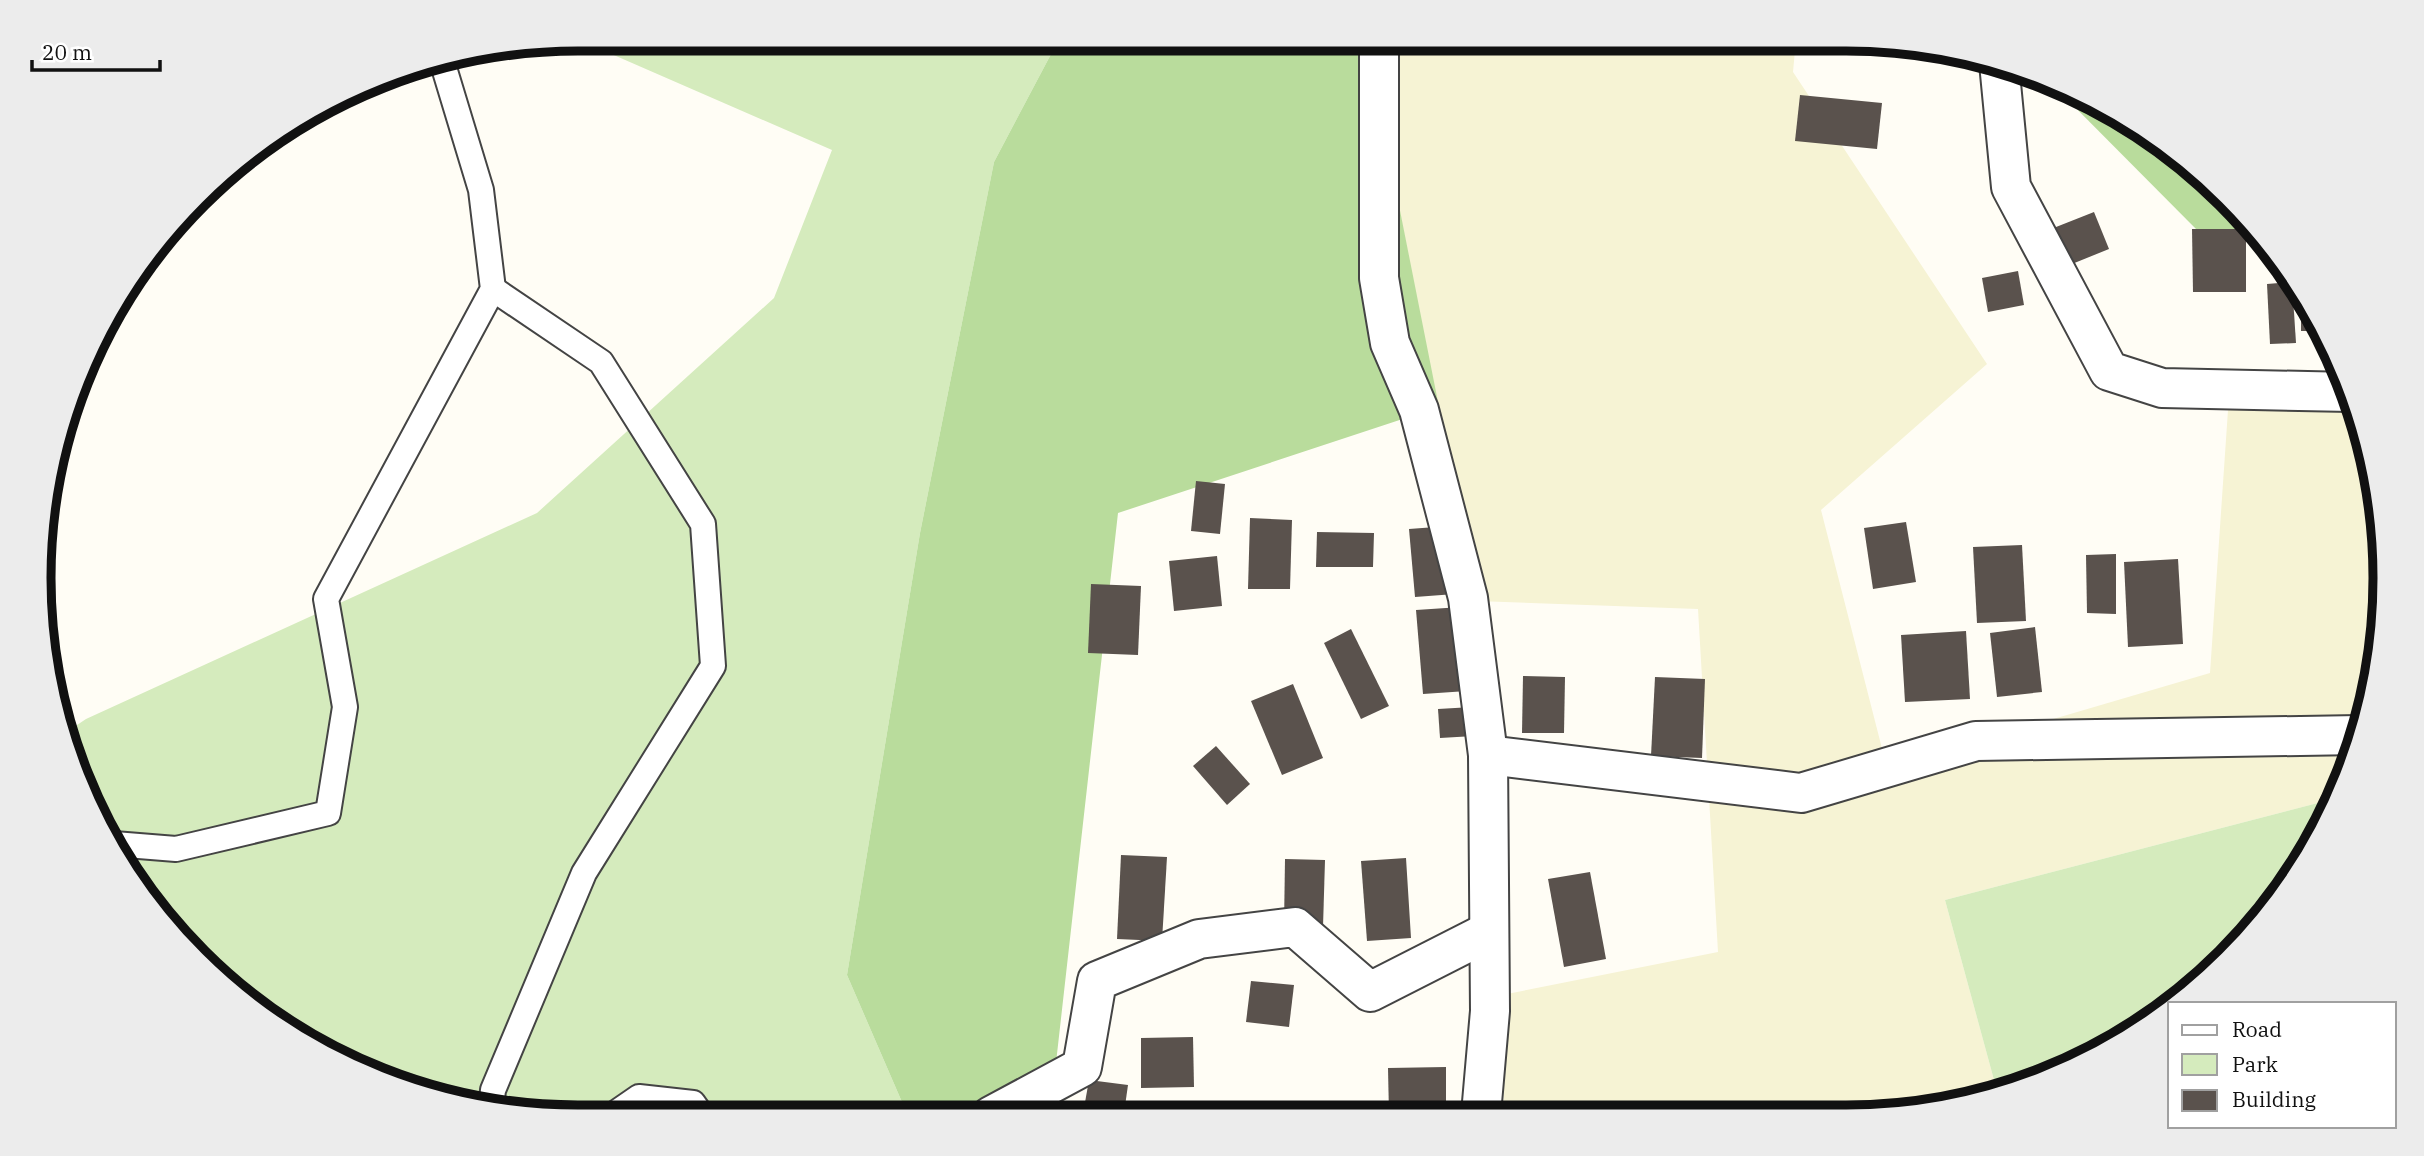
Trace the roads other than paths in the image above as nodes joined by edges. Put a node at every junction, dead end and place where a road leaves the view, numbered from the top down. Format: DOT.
graph roads {
  1 [pos="1379,51"];
  2 [pos="444,68"];
  3 [pos="2000,74"];
  4 [pos="492,289"];
  5 [pos="2339,392"];
  6 [pos="2349,735"];
  7 [pos="1488,755"];
  8 [pos="123,845"];
  9 [pos="1488,932"];
  10 [pos="492,1098"];
  11 [pos="627,1105"];
  12 [pos="694,1105"];
  13 [pos="1011,1105"];
  14 [pos="1482,1105"];
  1 -- 7 [label="street"];
  2 -- 4 [label="lane"];
  3 -- 5 [label="street"];
  4 -- 8 [label="lane"];
  4 -- 10 [label="lane"];
  6 -- 7 [label="street"];
  7 -- 9 [label="street"];
  9 -- 13 [label="street"];
  9 -- 14 [label="street"];
  11 -- 12 [label="lane"];
}
